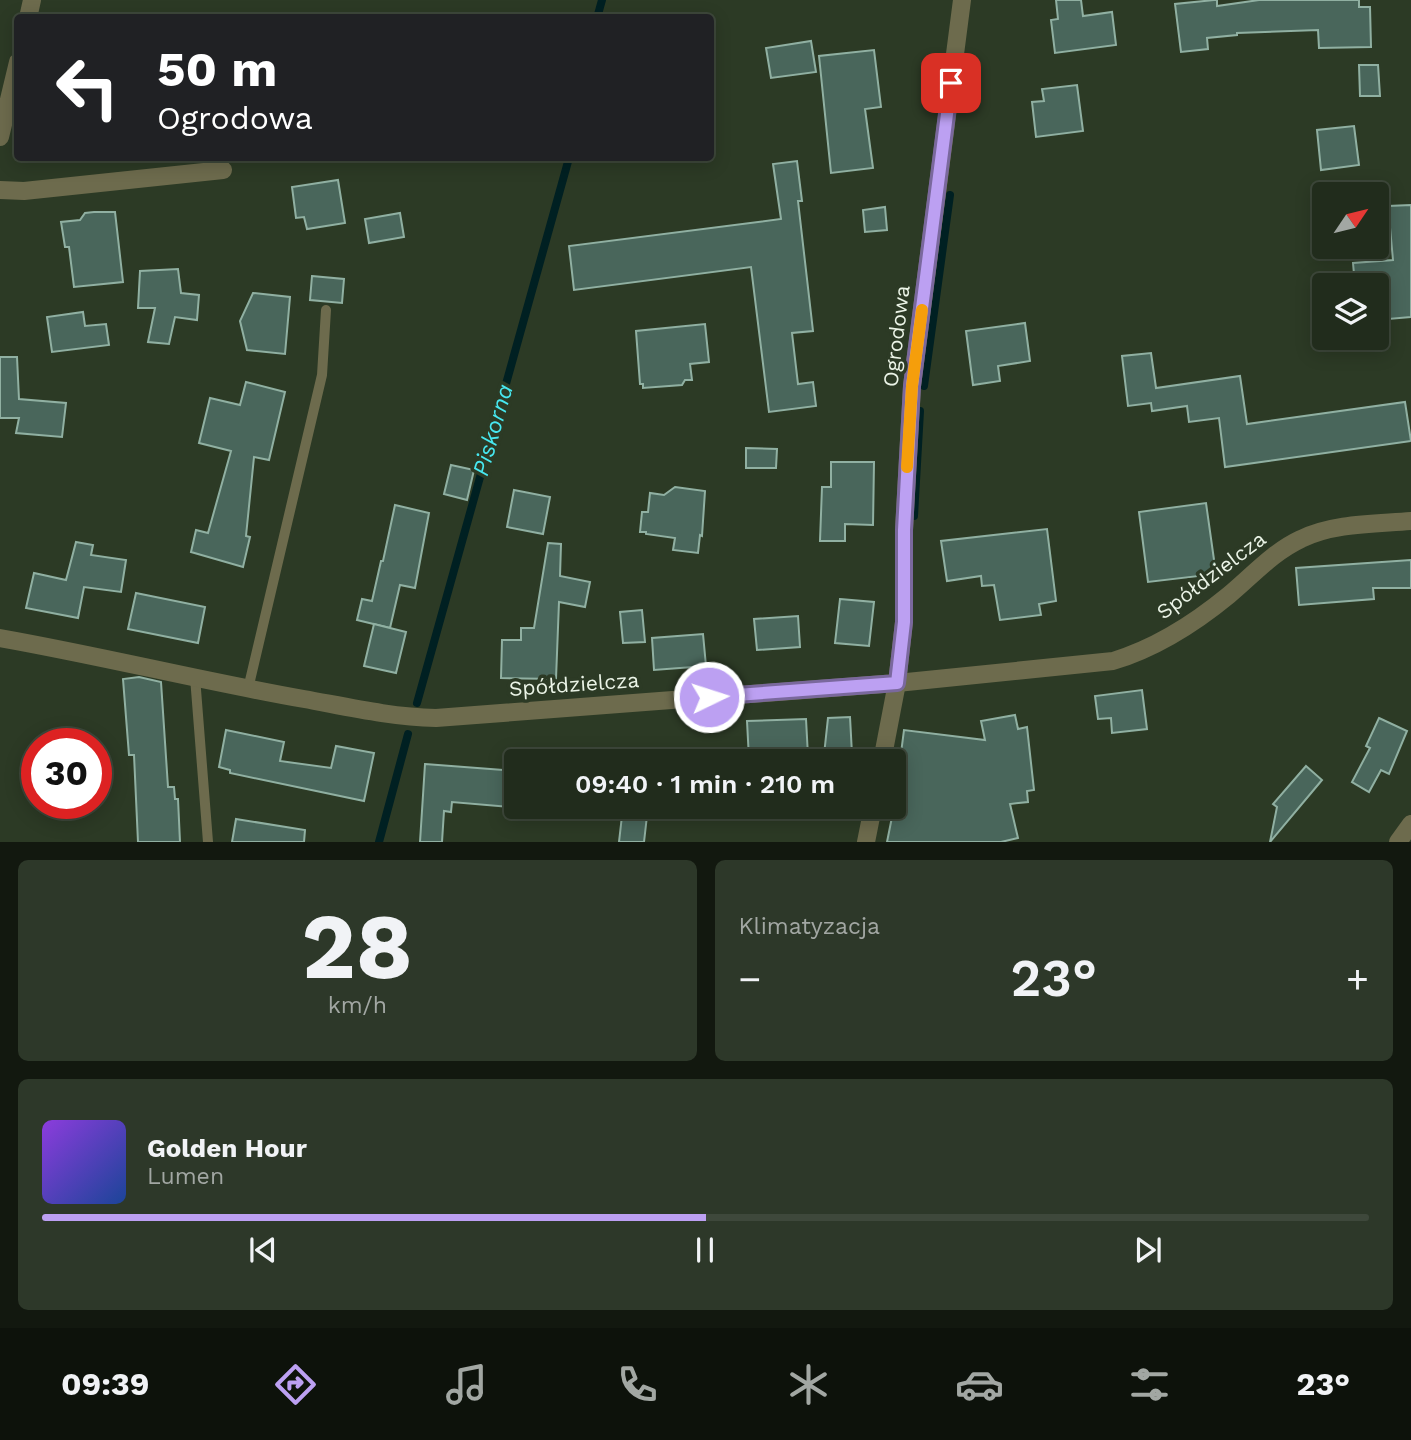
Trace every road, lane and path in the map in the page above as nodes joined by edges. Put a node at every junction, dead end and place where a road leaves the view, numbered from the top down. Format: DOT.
graph roads {
  1 [pos="962,0"];
  2 [pos="14,79"];
  3 [pos="0,138"];
  4 [pos="223,170"];
  5 [pos="0,190"];
  6 [pos="326,310"];
  7 [pos="1411,521"];
  8 [pos="0,638"];
  9 [pos="195,677"];
  10 [pos="897,683"];
  11 [pos="248,689"];
  12 [pos="884,749"];
  13 [pos="871,819"];
  14 [pos="1411,824"];
  15 [pos="208,842"];
  16 [pos="866,842"];
  17 [pos="1398,842"];
  1 -- 10 [label="street, Ogrodowa"];
  2 -- 3 [label="street"];
  4 -- 5 [label="street"];
  6 -- 11 [label="lane"];
  7 -- 10 [label="street, Spółdzielcza"];
  8 -- 9 [label="street, Spółdzielcza"];
  9 -- 11 [label="street, Spółdzielcza"];
  9 -- 15 [label="lane"];
  10 -- 11 [label="street, Spółdzielcza"];
  10 -- 12 [label="street, Ogrodowa"];
  13 -- 16 [label="street"];
  14 -- 17 [label="street"];
}
